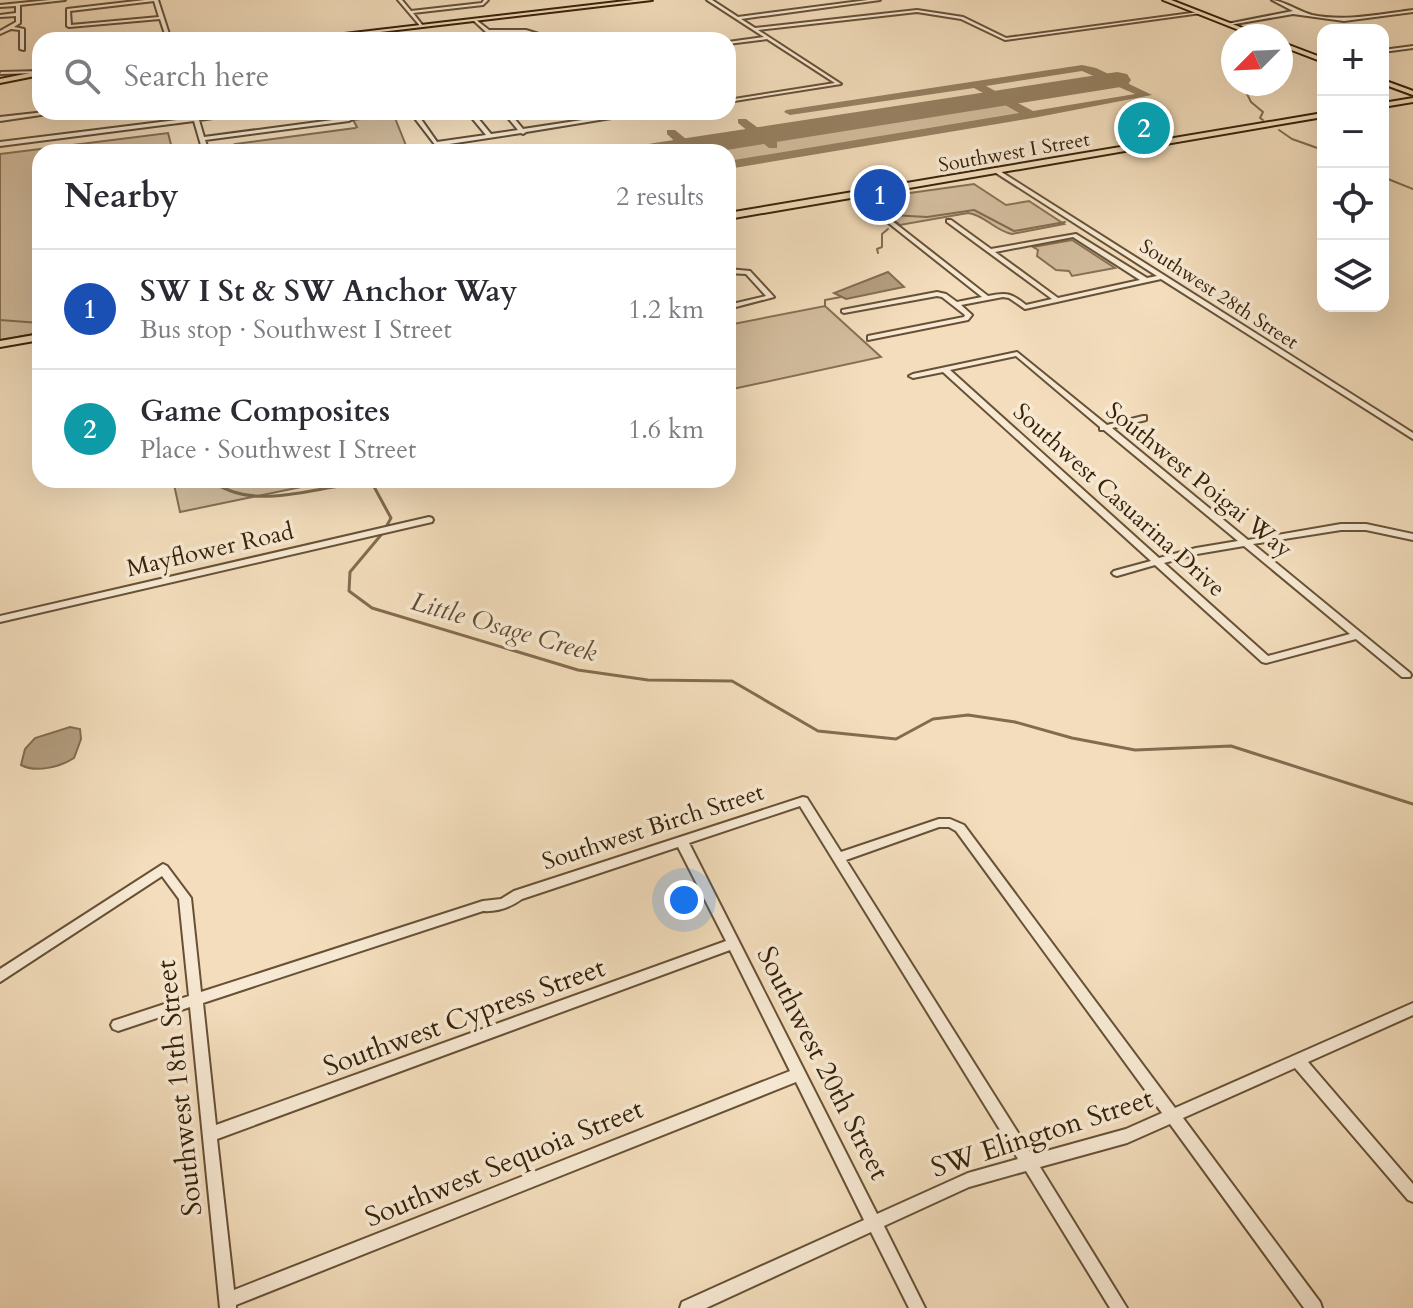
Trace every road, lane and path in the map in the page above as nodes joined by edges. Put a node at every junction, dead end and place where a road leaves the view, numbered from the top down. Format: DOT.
graph roads {
  1 [pos="63,0"];
  2 [pos="156,0"];
  3 [pos="400,0"];
  4 [pos="486,0"];
  5 [pos="649,0"];
  6 [pos="709,0"];
  7 [pos="878,0"];
  8 [pos="1166,0"];
  9 [pos="1274,0"];
  10 [pos="18,4"];
  11 [pos="109,5"];
  12 [pos="0,6"];
  13 [pos="1413,11"];
  14 [pos="411,12"];
  15 [pos="1199,13"];
  16 [pos="1296,13"];
  17 [pos="19,14"];
  18 [pos="0,16"];
  19 [pos="162,18"];
  20 [pos="737,18"];
  21 [pos="475,20"];
  22 [pos="113,23"];
  23 [pos="1228,24"];
  24 [pos="421,26"];
  25 [pos="10,28"];
  26 [pos="754,29"];
  27 [pos="166,32"];
  28 [pos="369,32"];
  29 [pos="534,32"];
  30 [pos="0,33"];
  31 [pos="768,38"];
  32 [pos="736,42"];
  33 [pos="1413,47"];
  34 [pos="22,49"];
  35 [pos="1293,49"];
  36 [pos="1389,50"];
  37 [pos="1317,58"];
  38 [pos="32,73"];
  39 [pos="32,73"];
  40 [pos="4,77"];
  41 [pos="1389,84"];
  42 [pos="1413,93"];
  43 [pos="736,100"];
  44 [pos="1413,100"];
  45 [pos="1389,104"];
  46 [pos="32,115"];
  47 [pos="1317,116"];
  48 [pos="0,119"];
  49 [pos="167,120"];
  50 [pos="196,120"];
  51 [pos="342,120"];
  52 [pos="419,120"];
  53 [pos="477,120"];
  54 [pos="513,120"];
  55 [pos="586,120"];
  56 [pos="523,132"];
  57 [pos="490,136"];
  58 [pos="202,139"];
  59 [pos="0,144"];
  60 [pos="204,144"];
  61 [pos="436,144"];
  62 [pos="436,144"];
  63 [pos="997,172"];
  64 [pos="859,197"];
  65 [pos="736,217"];
  66 [pos="736,217"];
  67 [pos="949,221"];
  68 [pos="990,251"];
  69 [pos="736,271"];
  70 [pos="1162,277"];
  71 [pos="1145,280"];
  72 [pos="987,298"];
  73 [pos="1057,300"];
  74 [pos="955,304"];
  75 [pos="736,305"];
  76 [pos="844,311"];
  77 [pos="32,338"];
  78 [pos="871,338"];
  79 [pos="0,344"];
  80 [pos="945,370"];
  81 [pos="913,376"];
  82 [pos="1143,418"];
  83 [pos="1103,428"];
  84 [pos="1413,437"];
  85 [pos="429,520"];
  86 [pos="1413,537"];
  87 [pos="1243,543"];
  88 [pos="1157,561"];
  89 [pos="1117,573"];
  90 [pos="0,619"];
  91 [pos="1357,635"];
  92 [pos="1406,675"];
  93 [pos="681,840"];
  94 [pos="838,858"];
  95 [pos="733,944"];
  96 [pos="0,976"];
  97 [pos="195,1000"];
  98 [pos="1413,1009"];
  99 [pos="118,1025"];
  100 [pos="1297,1060"];
  101 [pos="799,1074"];
  102 [pos="1172,1117"];
  103 [pos="211,1134"];
  104 [pos="1027,1163"];
  105 [pos="1413,1195"];
  106 [pos="874,1222"];
  107 [pos="228,1304"];
  108 [pos="688,1308"];
  109 [pos="917,1308"];
  110 [pos="1119,1308"];
  111 [pos="1314,1308"];
  1 -- 10 [label="street"];
  2 -- 11 [label="street"];
  2 -- 19 [label="street"];
  3 -- 14 [label="street"];
  4 -- 14 [label="street"];
  5 -- 21 [label="main road"];
  6 -- 20 [label="street"];
  7 -- 20 [label="street"];
  8 -- 15 [label="main road"];
  9 -- 16 [label="street"];
  10 -- 12 [label="street"];
  10 -- 17 [label="street"];
  11 -- 22 [label="street"];
  11 -- 22 [label="street"];
  13 -- 16 [label="street"];
  14 -- 24 [label="street"];
  15 -- 23 [label="main road"];
  15 -- 26 [label="street"];
  16 -- 23 [label="street"];
  17 -- 18 [label="street"];
  17 -- 25 [label="street"];
  19 -- 22 [label="street"];
  19 -- 27 [label="street"];
  20 -- 26 [label="street"];
  21 -- 24 [label="main road"];
  21 -- 29 [label="street"];
  24 -- 28 [label="main road"];
  25 -- 30 [label="street"];
  25 -- 34 [label="street"];
  26 -- 31 [label="street"];
  31 -- 32 [label="street"];
  31 -- 43 [label="street"];
  33 -- 36 [label="street"];
  35 -- 37 [label="main road"];
  38 -- 40 [label="main road"];
  39 -- 40 [label="street"];
  41 -- 42 [label="main road"];
  44 -- 45 [label="main road"];
  46 -- 48 [label="street"];
  47 -- 63 [label="main road, Southwest I Street"];
  49 -- 59 [label="street"];
  50 -- 58 [label="street"];
  51 -- 58 [label="street"];
  52 -- 61 [label="street"];
  53 -- 57 [label="street"];
  54 -- 56 [label="street"];
  55 -- 56 [label="street"];
  56 -- 57 [label="street"];
  57 -- 62 [label="street"];
  58 -- 60 [label="street"];
  63 -- 64 [label="main road, Southwest I Street"];
  63 -- 65 [label="main road, Southwest I Street"];
  63 -- 70 [label="street, Southwest 28th Street"];
  64 -- 66 [label="main road, Southwest I Street"];
  64 -- 72 [label="street"];
  67 -- 68 [label="street"];
  68 -- 71 [label="street"];
  68 -- 73 [label="street"];
  69 -- 75 [label="street"];
  70 -- 71 [label="street"];
  70 -- 84 [label="street, Southwest 28th Street"];
  71 -- 73 [label="street"];
  72 -- 73 [label="street"];
  72 -- 74 [label="street"];
  74 -- 76 [label="street"];
  74 -- 78 [label="street"];
  77 -- 79 [label="main road"];
  80 -- 81 [label="street"];
  80 -- 83 [label="street, Southwest Poigai Way"];
  80 -- 88 [label="street, Southwest Casuarina Drive"];
  82 -- 83 [label="street"];
  83 -- 87 [label="street, Southwest Poigai Way"];
  85 -- 90 [label="street, Mayflower Road"];
  86 -- 87 [label="street"];
  87 -- 88 [label="street"];
  87 -- 91 [label="street, Southwest Poigai Way"];
  88 -- 89 [label="street"];
  88 -- 91 [label="street, Southwest Casuarina Drive"];
  91 -- 92 [label="street, Southwest Poigai Way"];
  93 -- 94 [label="street, Southwest Birch Street"];
  93 -- 95 [label="street, Southwest 20th Street"];
  93 -- 97 [label="street, Southwest Birch Street"];
  94 -- 102 [label="street"];
  94 -- 104 [label="street"];
  95 -- 101 [label="street, Southwest 20th Street"];
  95 -- 103 [label="street, Southwest Cypress Street"];
  96 -- 97 [label="street, Southwest 18th Street"];
  97 -- 99 [label="street, Southwest Birch Street"];
  97 -- 103 [label="street, Southwest 18th Street"];
  98 -- 100 [label="street, SW Elington Street"];
  100 -- 102 [label="street, SW Elington Street"];
  100 -- 105 [label="street"];
  101 -- 106 [label="street, Southwest 20th Street"];
  101 -- 107 [label="street, Southwest Sequoia Street"];
  102 -- 104 [label="street, SW Elington Street"];
  102 -- 111 [label="street"];
  103 -- 107 [label="street, Southwest 18th Street"];
  104 -- 106 [label="street, SW Elington Street"];
  104 -- 110 [label="street"];
  106 -- 108 [label="street, SW Elington Street"];
  106 -- 109 [label="street, Southwest 20th Street"];
}
